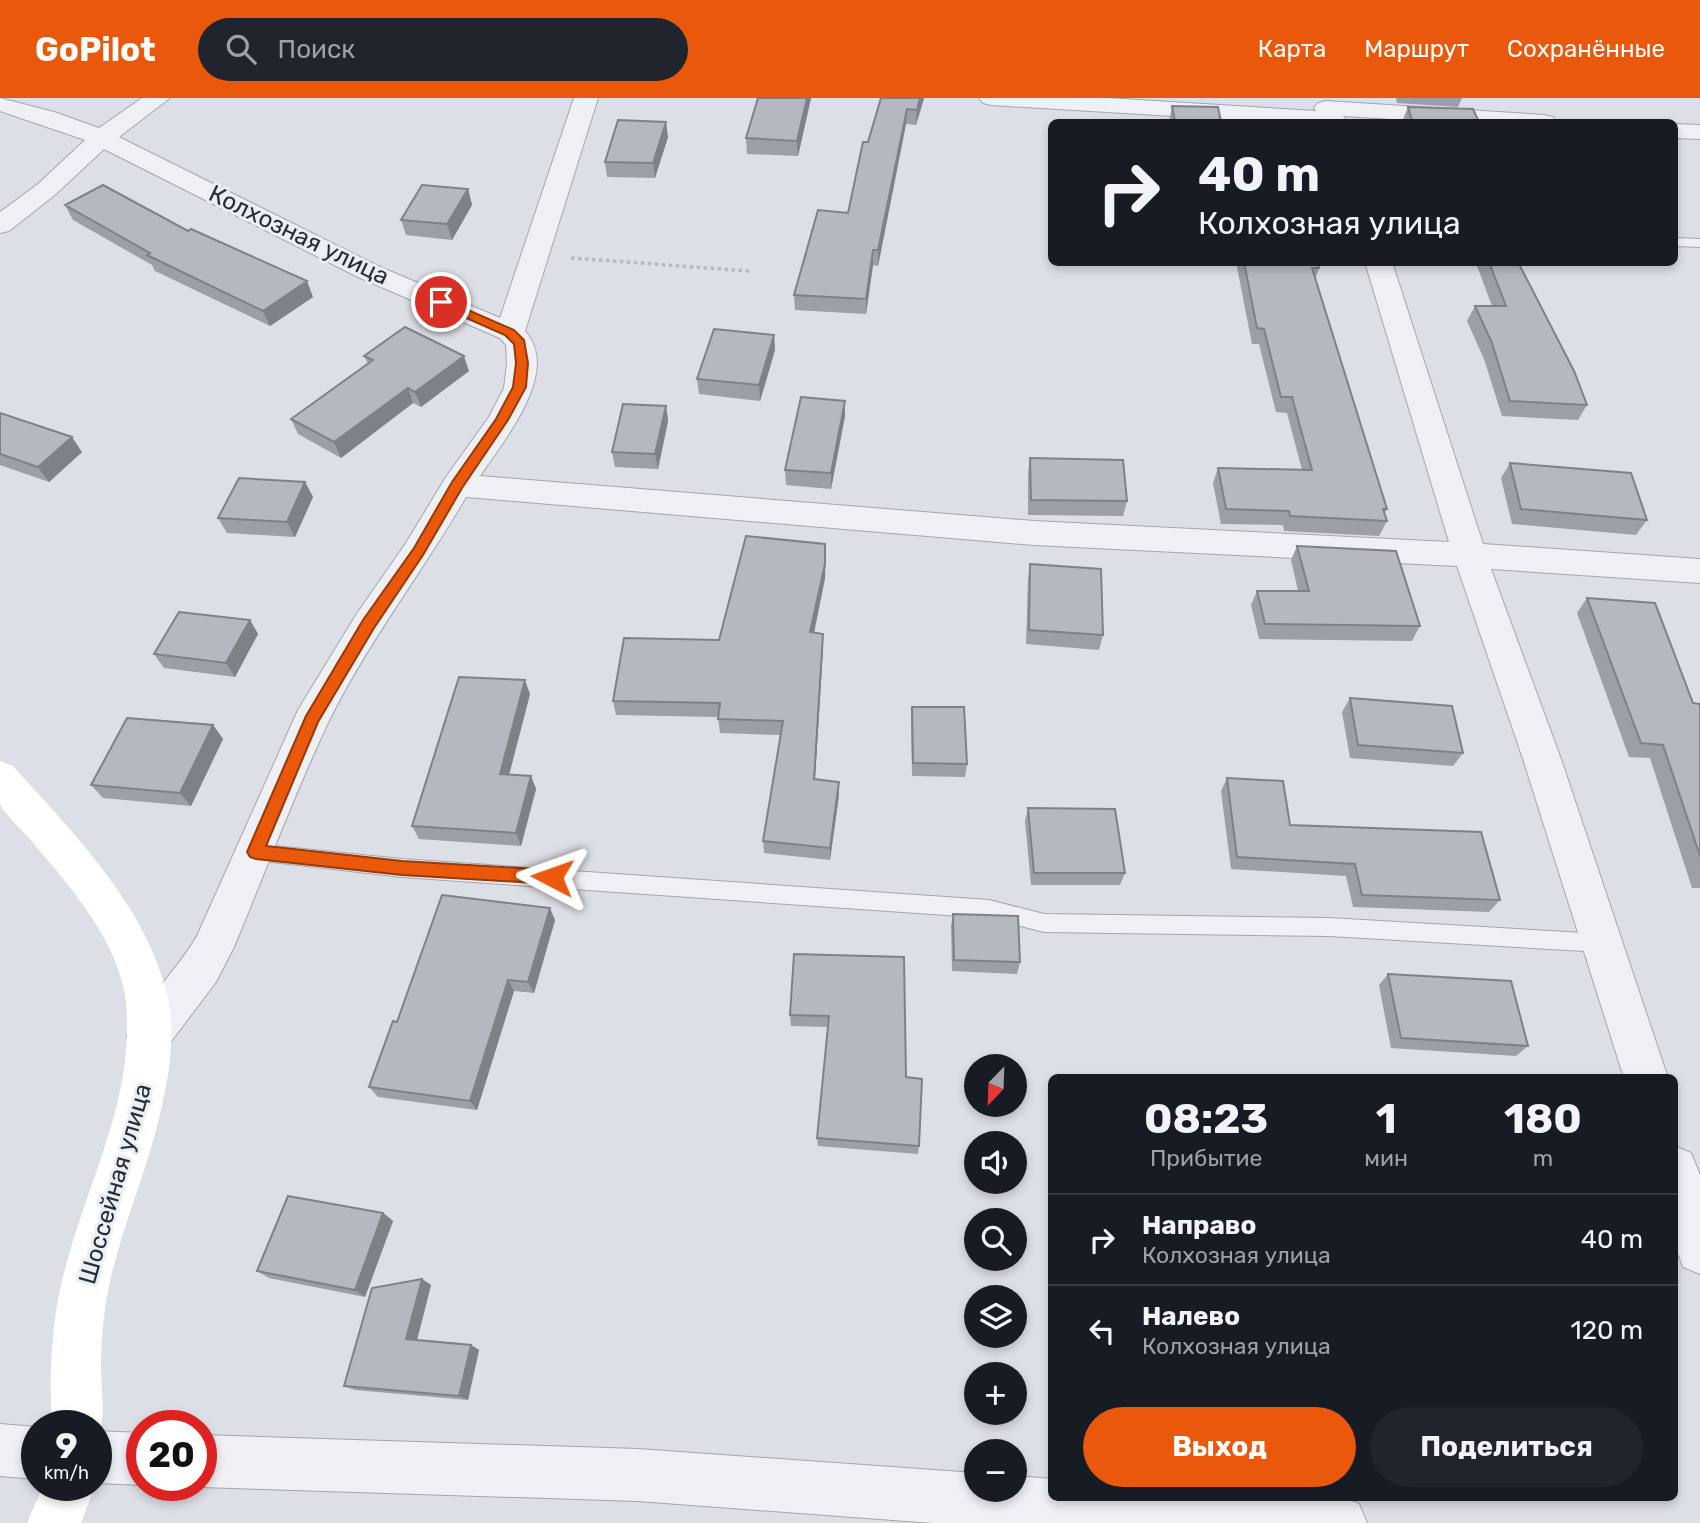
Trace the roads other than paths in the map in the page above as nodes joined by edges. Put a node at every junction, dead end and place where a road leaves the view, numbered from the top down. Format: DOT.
graph roads {
  1 [pos="158,98"];
  2 [pos="586,98"];
  3 [pos="991,98"];
  4 [pos="0,103"];
  5 [pos="1329,112"];
  6 [pos="1480,119"];
  7 [pos="1678,131"];
  8 [pos="1700,132"];
  9 [pos="100,139"];
  10 [pos="0,225"];
  11 [pos="1678,242"];
  12 [pos="1700,243"];
  13 [pos="1379,266"];
  14 [pos="510,332"];
  15 [pos="457,485"];
  16 [pos="1470,555"];
  17 [pos="1700,571"];
  18 [pos="0,777"];
  19 [pos="256,852"];
  20 [pos="1602,943"];
  21 [pos="149,1037"];
  22 [pos="1645,1074"];
  23 [pos="1678,1179"];
  24 [pos="1700,1250"];
  25 [pos="77,1410"];
  26 [pos="0,1450"];
  27 [pos="21,1452"];
  28 [pos="217,1462"];
  29 [pos="63,1501"];
  30 [pos="54,1523"];
  31 [pos="1340,1523"];
  1 -- 9 [label="street"];
  2 -- 14 [label="street"];
  3 -- 5 [label="street"];
  4 -- 9 [label="street, Колхозная улица"];
  5 -- 6 [label="street"];
  7 -- 8 [label="street"];
  9 -- 10 [label="street"];
  9 -- 14 [label="street, Колхозная улица"];
  11 -- 12 [label="lane"];
  13 -- 16 [label="street"];
  14 -- 15 [label="street"];
  15 -- 16 [label="street"];
  15 -- 19 [label="street"];
  16 -- 17 [label="street"];
  16 -- 20 [label="street"];
  18 -- 21 [label="street, Шоссейная улица"];
  19 -- 20 [label="lane"];
  19 -- 21 [label="street"];
  20 -- 22 [label="street"];
  21 -- 25 [label="street, Шоссейная улица"];
  23 -- 24 [label="street"];
  26 -- 27 [label="street"];
  28 -- 31 [label="street"];
  29 -- 30 [label="street"];
}
